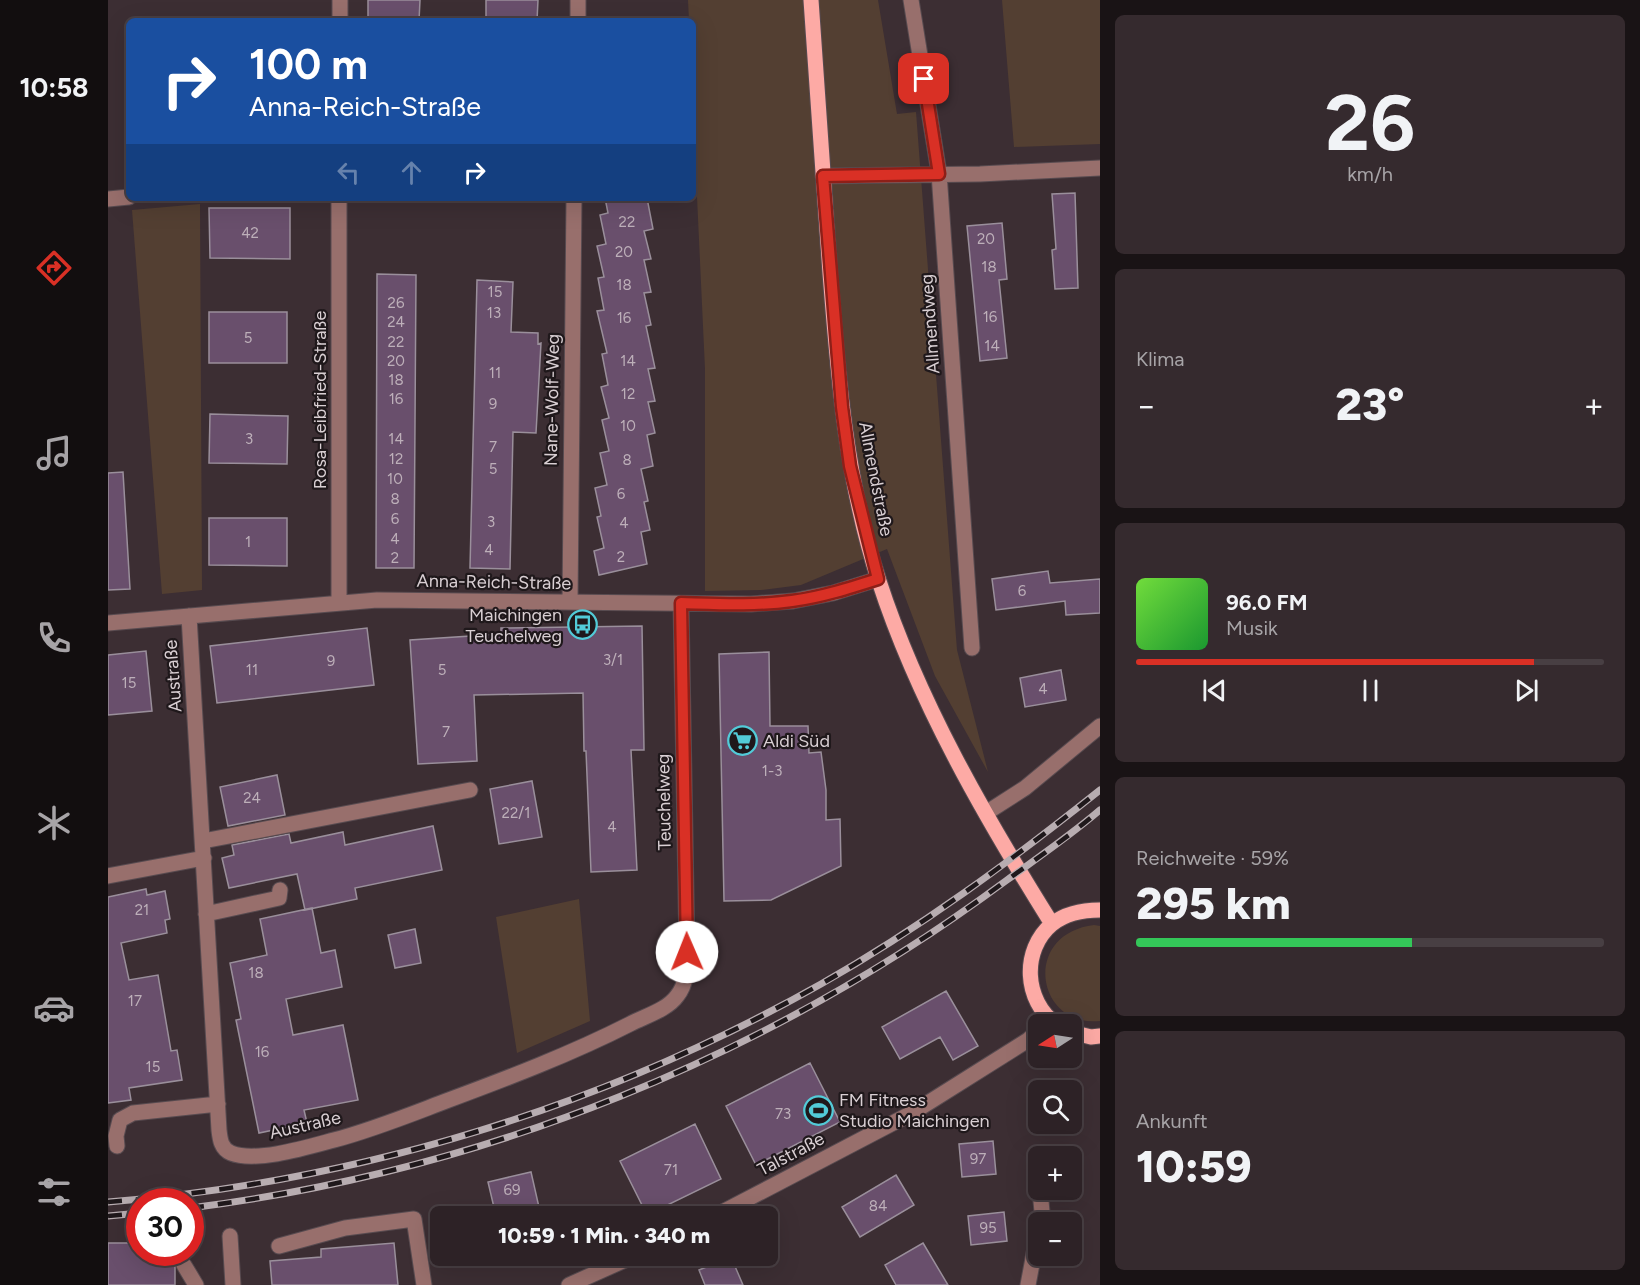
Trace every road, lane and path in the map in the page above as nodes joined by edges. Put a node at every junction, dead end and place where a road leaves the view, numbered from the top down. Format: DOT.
graph roads {
  1 [pos="340,0"];
  2 [pos="578,0"];
  3 [pos="811,0"];
  4 [pos="911,0"];
  5 [pos="340,18"];
  6 [pos="578,18"];
  7 [pos="1100,168"];
  8 [pos="939,174"];
  9 [pos="823,176"];
  10 [pos="126,197"];
  11 [pos="108,199"];
  12 [pos="339,201"];
  13 [pos="574,201"];
  14 [pos="878,579"];
  15 [pos="339,602"];
  16 [pos="570,602"];
  17 [pos="681,603"];
  18 [pos="189,616"];
  19 [pos="108,623"];
  20 [pos="972,648"];
  21 [pos="1100,726"];
  22 [pos="470,790"];
  23 [pos="986,813"];
  24 [pos="203,841"];
  25 [pos="204,858"];
  26 [pos="108,876"];
  27 [pos="280,890"];
  28 [pos="1100,910"];
  29 [pos="206,914"];
  30 [pos="1052,924"];
  31 [pos="677,997"];
  32 [pos="1045,1014"];
  33 [pos="1082,1035"];
  34 [pos="1100,1036"];
  35 [pos="1028,1040"];
  36 [pos="218,1104"];
  37 [pos="117,1146"];
  38 [pos="734,1206"];
  39 [pos="230,1236"];
  40 [pos="279,1246"];
  41 [pos="185,1266"];
  42 [pos="612,1266"];
  43 [pos="1032,1266"];
  44 [pos="196,1285"];
  45 [pos="233,1285"];
  46 [pos="424,1285"];
  47 [pos="569,1285"];
  48 [pos="1028,1285"];
  1 -- 5 [label="street"];
  2 -- 6 [label="street"];
  3 -- 9 [label="main road, Allmendstraße"];
  4 -- 8 [label="street, Allmendweg"];
  7 -- 8 [label="street"];
  8 -- 9 [label="street"];
  8 -- 20 [label="street, Allmendweg"];
  9 -- 14 [label="main road, Allmendstraße"];
  10 -- 11 [label="street"];
  12 -- 15 [label="street, Rosa-Leibfried-Straße"];
  13 -- 16 [label="street, Nane-Wolf-Weg"];
  14 -- 17 [label="street, Anna-Reich-Straße"];
  14 -- 23 [label="main road, Allmendstraße"];
  15 -- 16 [label="street, Anna-Reich-Straße"];
  15 -- 18 [label="street, Anna-Reich-Straße"];
  16 -- 17 [label="street, Anna-Reich-Straße"];
  17 -- 31 [label="street, Teuchelweg"];
  18 -- 19 [label="street, Anna-Reich-Straße"];
  18 -- 24 [label="street, Austraße"];
  21 -- 23 [label="street"];
  22 -- 24 [label="street"];
  23 -- 30 [label="main road, Allmendstraße"];
  24 -- 25 [label="street, Austraße"];
  25 -- 26 [label="street"];
  25 -- 29 [label="street, Austraße"];
  27 -- 29 [label="street"];
  28 -- 30 [label="main road"];
  29 -- 36 [label="street, Austraße"];
  30 -- 32 [label="main road"];
  31 -- 36 [label="street, Austraße"];
  33 -- 34 [label="main road"];
  35 -- 38 [label="street, Talstraße"];
  36 -- 37 [label="street"];
  39 -- 45 [label="street"];
  40 -- 46 [label="street"];
  41 -- 44 [label="street"];
  42 -- 47 [label="street"];
  43 -- 48 [label="street"];
}
